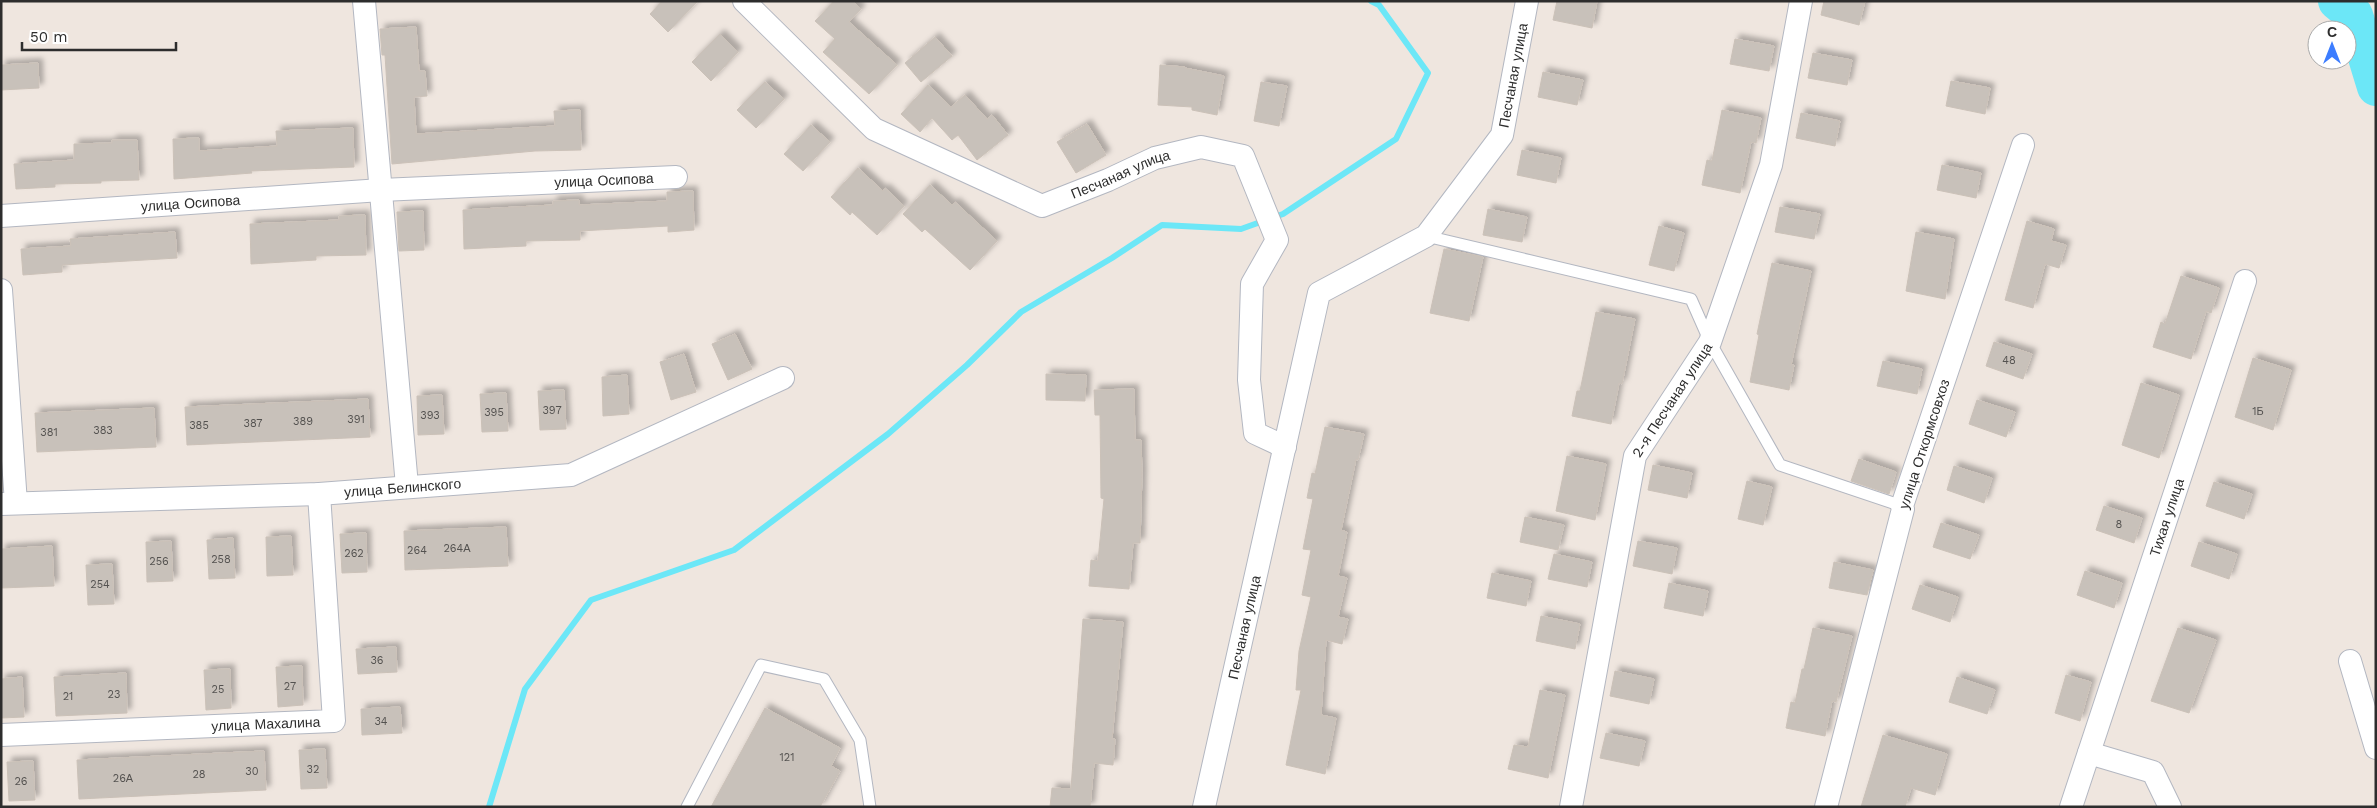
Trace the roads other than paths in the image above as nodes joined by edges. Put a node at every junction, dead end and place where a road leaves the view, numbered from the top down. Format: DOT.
graph roads {
  1 [pos="364,1"];
  2 [pos="744,1"];
  3 [pos="1527,1"];
  4 [pos="1801,1"];
  5 [pos="2023,145"];
  6 [pos="676,177"];
  7 [pos="381,190"];
  8 [pos="1,216"];
  9 [pos="1426,236"];
  10 [pos="2244,282"];
  11 [pos="1,290"];
  12 [pos="1710,342"];
  13 [pos="783,378"];
  14 [pos="1285,448"];
  15 [pos="407,486"];
  16 [pos="319,494"];
  17 [pos="9,504"];
  18 [pos="1902,506"];
  19 [pos="2350,661"];
  20 [pos="1,734"];
  21 [pos="2376,748"];
  22 [pos="2089,753"];
  23 [pos="687,807"];
  24 [pos="870,807"];
  25 [pos="1204,807"];
  26 [pos="1571,807"];
  27 [pos="1826,807"];
  28 [pos="2071,807"];
  29 [pos="2170,807"];
  1 -- 7 [label="street"];
  2 -- 14 [label="street, Песчаная улица"];
  3 -- 9 [label="street, Песчаная улица"];
  4 -- 12 [label="street, 2-я Песчаная улица"];
  5 -- 18 [label="street, улица Откормсовхоз"];
  6 -- 7 [label="street, улица Осипова"];
  7 -- 8 [label="street, улица Осипова"];
  7 -- 15 [label="street"];
  9 -- 12 [label="lane"];
  9 -- 14 [label="street, Песчаная улица"];
  10 -- 22 [label="street, Тихая улица"];
  11 -- 17 [label="street"];
  12 -- 18 [label="lane"];
  12 -- 26 [label="street, 2-я Песчаная улица"];
  13 -- 15 [label="street, улица Белинского"];
  14 -- 25 [label="street, Песчаная улица"];
  15 -- 16 [label="street, улица Белинского"];
  16 -- 17 [label="street, улица Белинского"];
  16 -- 20 [label="street, улица Махалина"];
  18 -- 27 [label="street, улица Откормсовхоз"];
  19 -- 21 [label="street"];
  22 -- 28 [label="street, Тихая улица"];
  22 -- 29 [label="street"];
  23 -- 24 [label="lane"];
}
